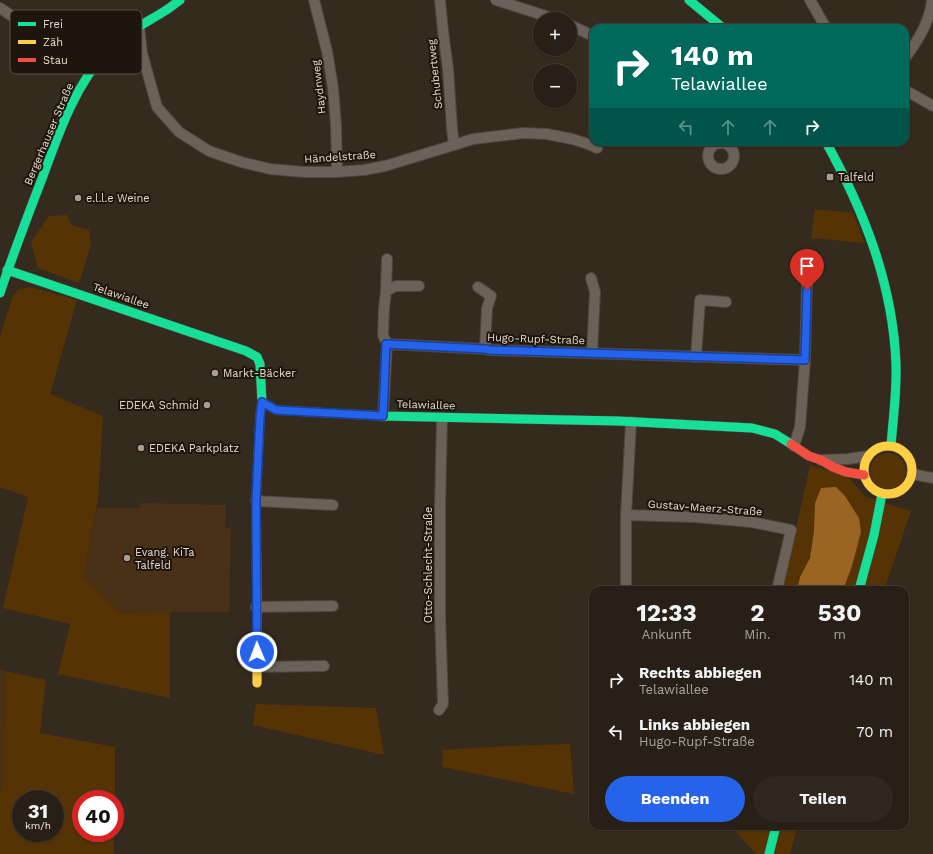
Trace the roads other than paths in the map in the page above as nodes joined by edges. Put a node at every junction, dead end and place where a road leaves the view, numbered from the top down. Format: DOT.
graph roads {
  1 [pos="180,0"];
  2 [pos="314,0"];
  3 [pos="440,0"];
  4 [pos="496,0"];
  5 [pos="689,0"];
  6 [pos="810,0"];
  7 [pos="932,0"];
  8 [pos="533,12"];
  9 [pos="142,24"];
  10 [pos="718,24"];
  11 [pos="824,24"];
  12 [pos="577,28"];
  13 [pos="589,34"];
  14 [pos="142,53"];
  15 [pos="909,53"];
  16 [pos="90,74"];
  17 [pos="909,92"];
  18 [pos="933,106"];
  19 [pos="589,144"];
  20 [pos="454,145"];
  21 [pos="593,146"];
  22 [pos="828,146"];
  23 [pos="597,148"];
  24 [pos="337,172"];
  25 [pos="387,260"];
  26 [pos="7,270"];
  27 [pos="591,278"];
  28 [pos="807,282"];
  29 [pos="419,286"];
  30 [pos="478,287"];
  31 [pos="386,291"];
  32 [pos="0,293"];
  33 [pos="726,302"];
  34 [pos="386,344"];
  35 [pos="485,349"];
  36 [pos="592,353"];
  37 [pos="696,357"];
  38 [pos="805,360"];
  39 [pos="262,402"];
  40 [pos="383,416"];
  41 [pos="442,418"];
  42 [pos="631,422"];
  43 [pos="794,446"];
  44 [pos="891,446"];
  45 [pos="868,456"];
  46 [pos="821,460"];
  47 [pos="912,474"];
  48 [pos="864,475"];
  49 [pos="933,478"];
  50 [pos="882,494"];
  51 [pos="256,501"];
  52 [pos="333,505"];
  53 [pos="626,514"];
  54 [pos="626,586"];
  55 [pos="778,586"];
  56 [pos="860,586"];
  57 [pos="333,606"];
  58 [pos="256,607"];
  59 [pos="324,666"];
  60 [pos="257,667"];
  61 [pos="257,683"];
  62 [pos="439,710"];
  63 [pos="775,830"];
  64 [pos="769,854"];
  1 -- 9 [label="street, Bergerhauser Straße"];
  2 -- 24 [label="street, Haydnweg"];
  3 -- 20 [label="street, Schubertweg"];
  4 -- 8 [label="street"];
  5 -- 10 [label="street"];
  6 -- 11 [label="street"];
  7 -- 15 [label="street"];
  12 -- 13 [label="street"];
  14 -- 24 [label="street, Händelstraße"];
  16 -- 26 [label="street, Bergerhauser Straße"];
  17 -- 18 [label="street"];
  19 -- 20 [label="street, Händelstraße"];
  20 -- 24 [label="street, Händelstraße"];
  21 -- 23 [label="street, Händelstraße"];
  22 -- 44 [label="street"];
  25 -- 31 [label="street"];
  26 -- 32 [label="street, Bergerhauser Straße"];
  26 -- 39 [label="street, Telawiallee"];
  27 -- 36 [label="street"];
  28 -- 38 [label="street"];
  29 -- 31 [label="street"];
  30 -- 35 [label="street"];
  31 -- 34 [label="street"];
  33 -- 37 [label="street"];
  34 -- 35 [label="street, Hugo-Rupf-Straße"];
  34 -- 40 [label="street"];
  35 -- 36 [label="street, Hugo-Rupf-Straße"];
  36 -- 37 [label="street, Hugo-Rupf-Straße"];
  37 -- 38 [label="street, Hugo-Rupf-Straße"];
  38 -- 43 [label="street"];
  39 -- 40 [label="street, Telawiallee"];
  39 -- 51 [label="street"];
  40 -- 41 [label="street, Telawiallee"];
  41 -- 42 [label="street, Telawiallee"];
  41 -- 62 [label="street, Otto-Schlecht-Straße"];
  42 -- 43 [label="street, Telawiallee"];
  42 -- 53 [label="street"];
  43 -- 46 [label="street, Telawiallee"];
  44 -- 45 [label="street"];
  44 -- 47 [label="street"];
  45 -- 46 [label="street, Telawiallee"];
  45 -- 48 [label="street"];
  46 -- 48 [label="street, Telawiallee"];
  47 -- 49 [label="street"];
  47 -- 50 [label="street"];
  48 -- 50 [label="street"];
  50 -- 56 [label="street"];
  51 -- 52 [label="street"];
  51 -- 58 [label="street"];
  53 -- 54 [label="street"];
  53 -- 55 [label="street, Gustav-Maerz-Straße"];
  57 -- 58 [label="street"];
  58 -- 60 [label="street"];
  59 -- 60 [label="street"];
  60 -- 61 [label="street"];
  63 -- 64 [label="street"];
}
